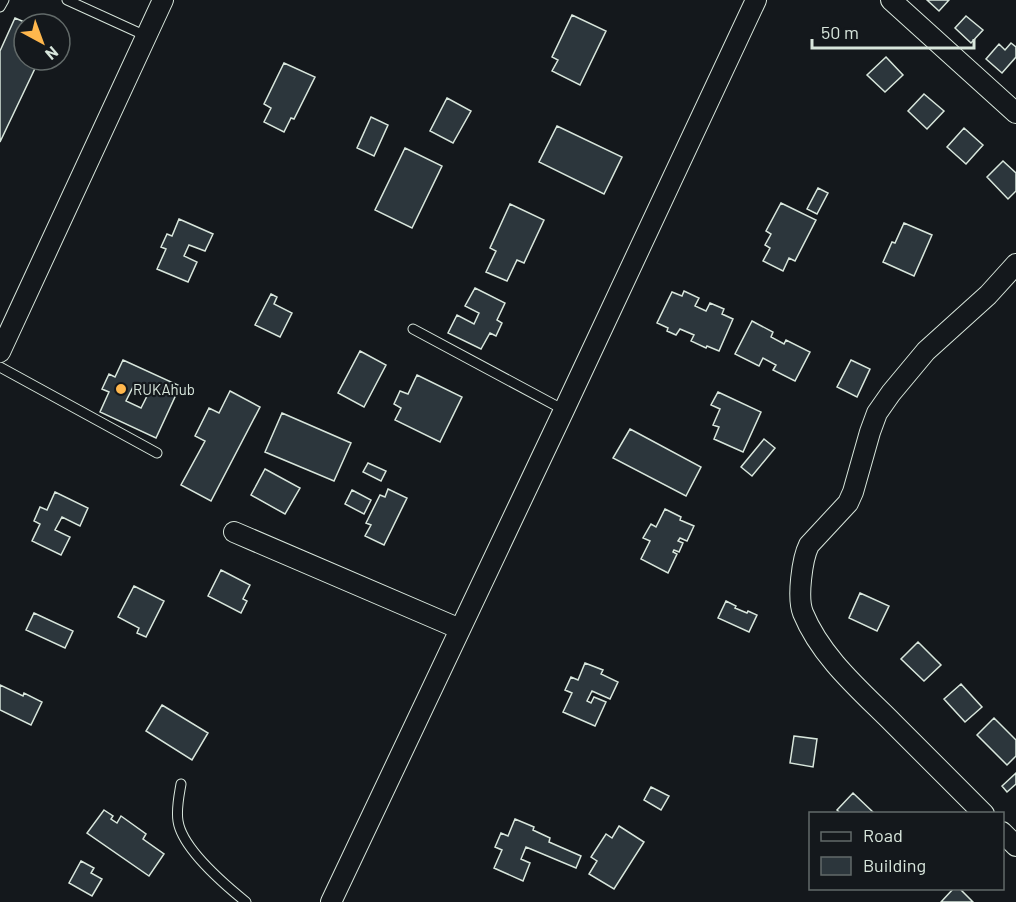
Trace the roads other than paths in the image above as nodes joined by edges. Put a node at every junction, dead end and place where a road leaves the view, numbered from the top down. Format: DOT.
graph roads {
  1 [pos="4,0"];
  2 [pos="67,0"];
  3 [pos="163,0"];
  4 [pos="756,0"];
  5 [pos="891,0"];
  6 [pos="0,7"];
  7 [pos="146,36"];
  8 [pos="1016,113"];
  9 [pos="1016,264"];
  10 [pos="413,329"];
  11 [pos="0,352"];
  12 [pos="0,367"];
  13 [pos="564,410"];
  14 [pos="157,453"];
  15 [pos="234,532"];
  16 [pos="460,629"];
  17 [pos="181,784"];
  18 [pos="983,812"];
  19 [pos="1004,834"];
  20 [pos="1016,846"];
  21 [pos="246,902"];
  22 [pos="331,902"];
  1 -- 6 [label="lane"];
  2 -- 7 [label="lane"];
  3 -- 7 [label="street"];
  4 -- 13 [label="street"];
  5 -- 8 [label="street"];
  7 -- 11 [label="street"];
  9 -- 18 [label="street"];
  10 -- 13 [label="lane"];
  12 -- 14 [label="lane"];
  13 -- 16 [label="street"];
  15 -- 16 [label="street"];
  16 -- 22 [label="street"];
  17 -- 21 [label="lane"];
  19 -- 20 [label="street"];
}
